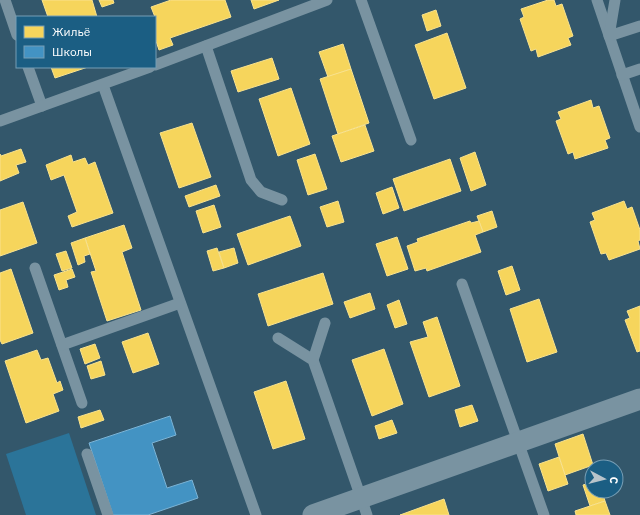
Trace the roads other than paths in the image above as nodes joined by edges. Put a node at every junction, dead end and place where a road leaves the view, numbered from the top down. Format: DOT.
graph roads {
  1 [pos="5,0"];
  2 [pos="327,0"];
  3 [pos="361,0"];
  4 [pos="597,0"];
  5 [pos="615,0"];
  6 [pos="640,26"];
  7 [pos="16,32"];
  8 [pos="609,36"];
  9 [pos="206,46"];
  10 [pos="156,65"];
  11 [pos="28,68"];
  12 [pos="147,68"];
  13 [pos="640,69"];
  14 [pos="622,75"];
  15 [pos="103,85"];
  16 [pos="42,106"];
  17 [pos="0,121"];
  18 [pos="640,128"];
  19 [pos="411,140"];
  20 [pos="282,200"];
  21 [pos="35,268"];
  22 [pos="462,284"];
  23 [pos="180,303"];
  24 [pos="325,323"];
  25 [pos="278,338"];
  26 [pos="62,345"];
  27 [pos="313,360"];
  28 [pos="640,399"];
  29 [pos="82,403"];
  30 [pos="518,442"];
  31 [pos="87,454"];
  32 [pos="364,506"];
  33 [pos="108,515"];
  34 [pos="256,515"];
  35 [pos="313,515"];
  36 [pos="544,515"];
  1 -- 7 [label="lane"];
  2 -- 9 [label="lane"];
  3 -- 19 [label="lane"];
  4 -- 8 [label="lane"];
  5 -- 8 [label="lane"];
  6 -- 8 [label="lane"];
  8 -- 14 [label="lane"];
  9 -- 10 [label="lane"];
  9 -- 20 [label="lane"];
  11 -- 16 [label="lane"];
  12 -- 15 [label="lane"];
  13 -- 14 [label="lane"];
  14 -- 18 [label="lane"];
  15 -- 16 [label="lane"];
  15 -- 23 [label="lane"];
  16 -- 17 [label="lane"];
  21 -- 26 [label="lane"];
  22 -- 30 [label="lane"];
  23 -- 26 [label="lane"];
  23 -- 34 [label="lane"];
  24 -- 27 [label="lane"];
  25 -- 27 [label="lane"];
  26 -- 29 [label="lane"];
  27 -- 32 [label="lane"];
  28 -- 30 [label="street"];
  30 -- 32 [label="street"];
  30 -- 36 [label="lane"];
  31 -- 33 [label="lane"];
  32 -- 35 [label="street"];
}
